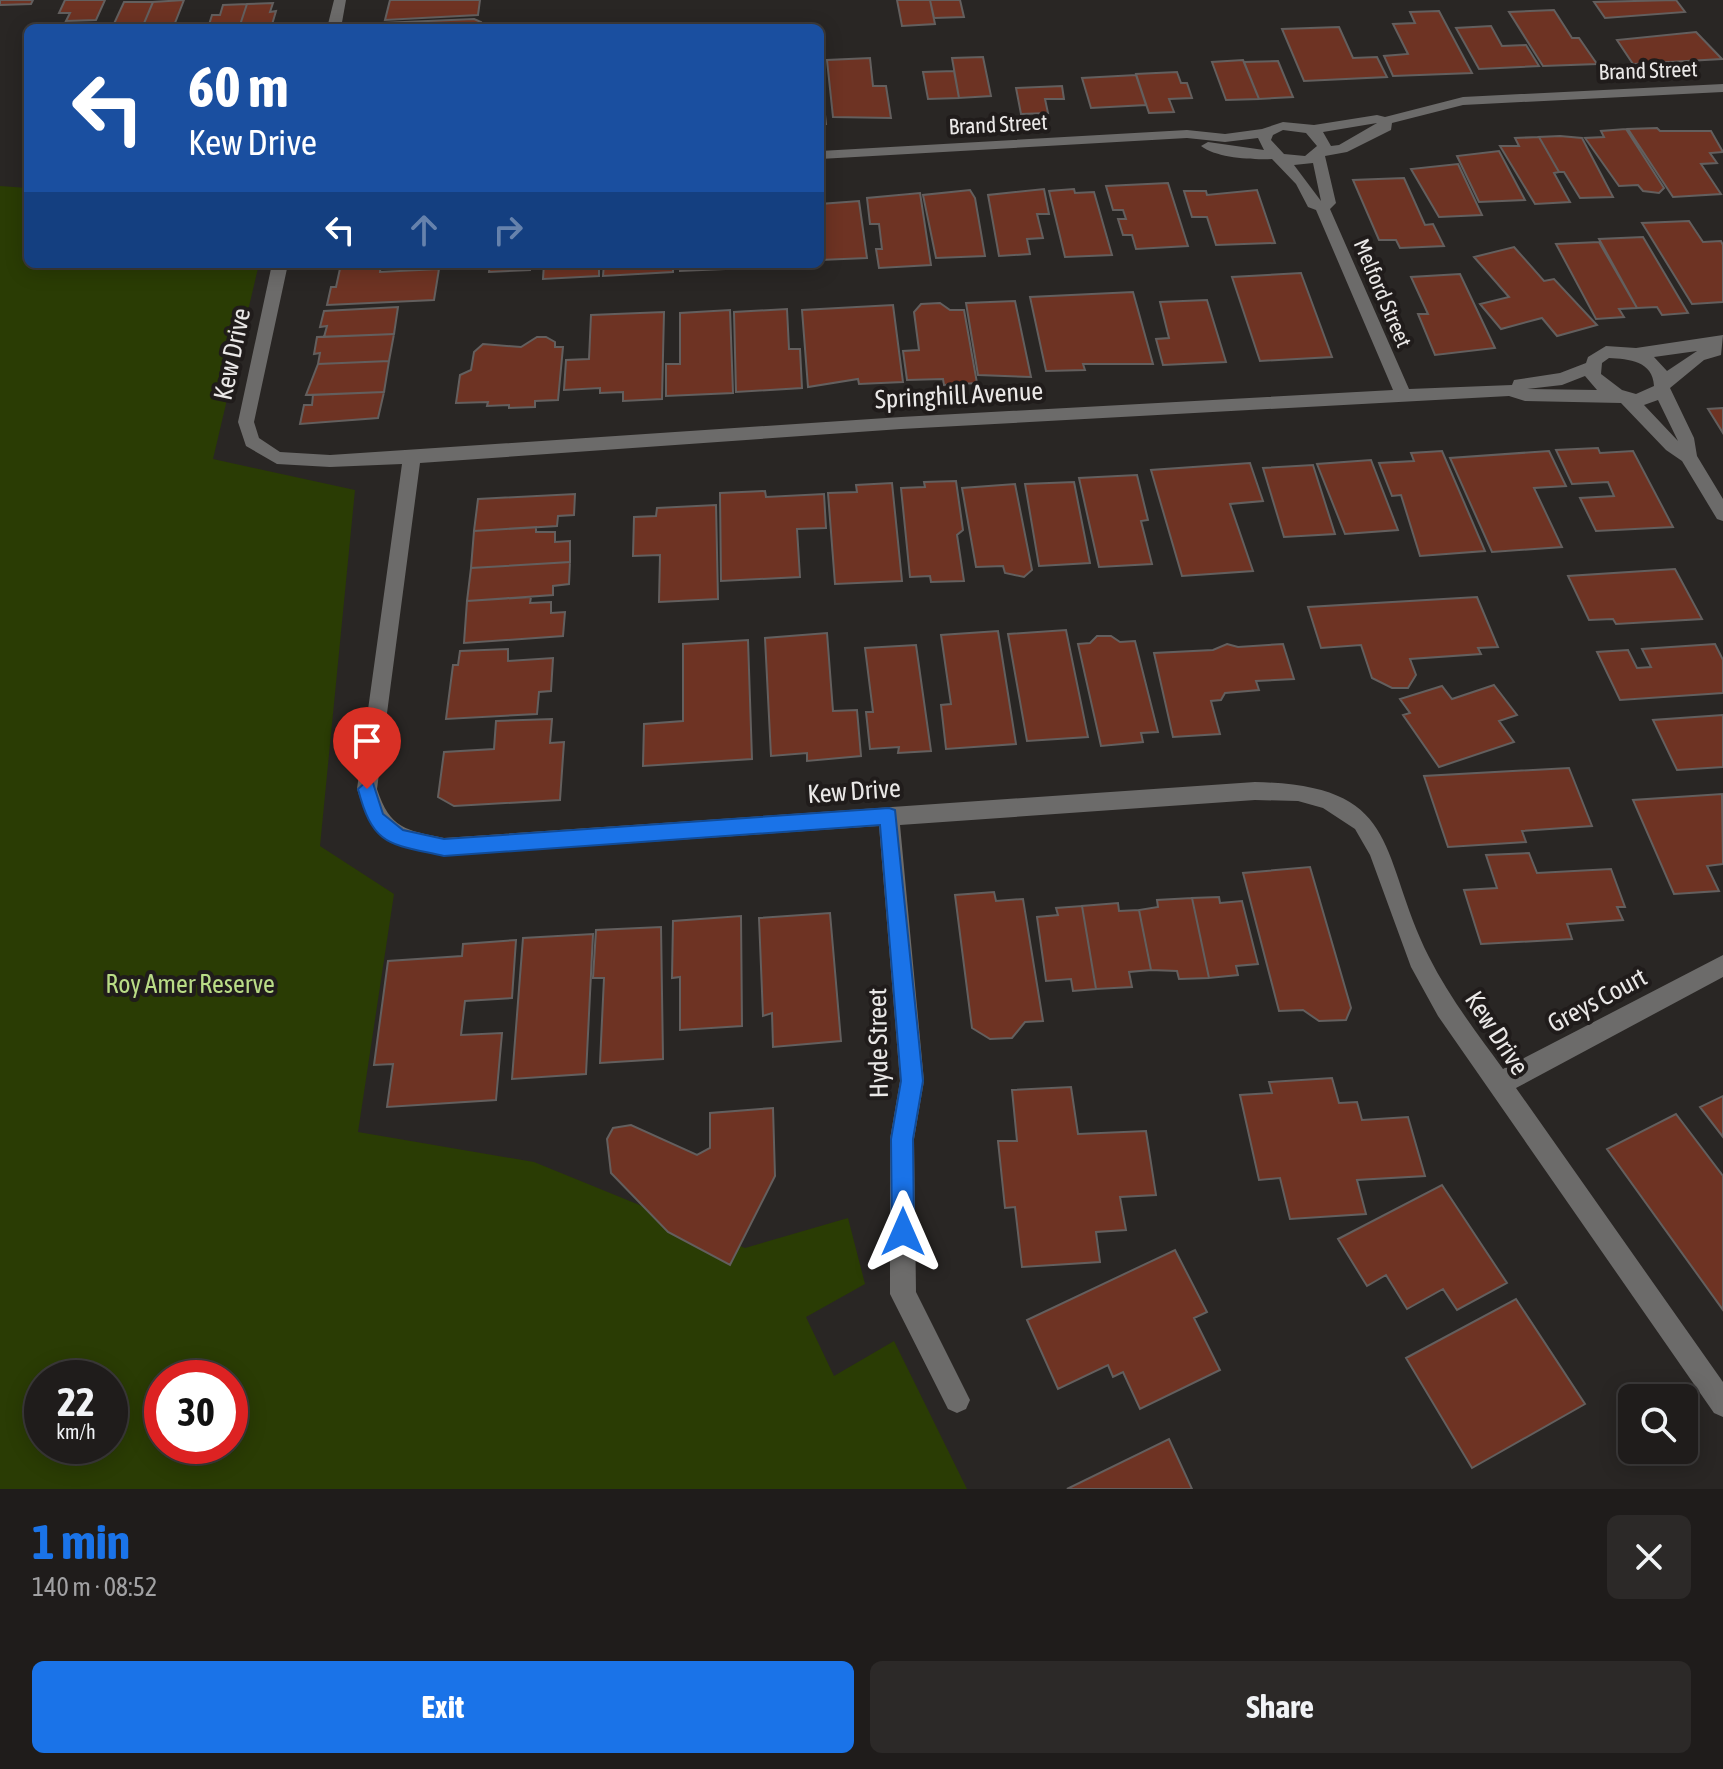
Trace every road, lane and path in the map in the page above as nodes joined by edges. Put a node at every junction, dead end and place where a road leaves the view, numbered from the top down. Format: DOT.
graph roads {
  1 [pos="340,0"];
  2 [pos="335,24"];
  3 [pos="1723,88"];
  4 [pos="1385,121"];
  5 [pos="1310,129"];
  6 [pos="1266,133"];
  7 [pos="1177,137"];
  8 [pos="1320,154"];
  9 [pos="824,155"];
  10 [pos="1276,156"];
  11 [pos="1322,207"];
  12 [pos="279,268"];
  13 [pos="1723,341"];
  14 [pos="1723,349"];
  15 [pos="1636,354"];
  16 [pos="1591,367"];
  17 [pos="1663,385"];
  18 [pos="1510,390"];
  19 [pos="1404,397"];
  20 [pos="1623,397"];
  21 [pos="1688,456"];
  22 [pos="412,457"];
  23 [pos="1723,514"];
  24 [pos="889,816"];
  25 [pos="1723,965"];
  26 [pos="1497,1085"];
  27 [pos="957,1400"];
  28 [pos="1723,1404"];
  1 -- 2 [label="street"];
  3 -- 4 [label="street, Brand Street"];
  4 -- 5 [label="street, Brand Street"];
  4 -- 8 [label="street, Brand Street"];
  5 -- 6 [label="street, Brand Street"];
  5 -- 8 [label="street"];
  6 -- 7 [label="street, Brand Street"];
  6 -- 10 [label="street"];
  7 -- 9 [label="street, Brand Street"];
  7 -- 10 [label="street, Brand Street"];
  8 -- 10 [label="street, Brand Street"];
  8 -- 11 [label="street, Melford Street"];
  10 -- 11 [label="street, Melford Street"];
  11 -- 19 [label="street, Melford Street"];
  12 -- 22 [label="street, Kew Drive"];
  13 -- 15 [label="street"];
  14 -- 17 [label="street"];
  15 -- 16 [label="street"];
  15 -- 17 [label="street"];
  16 -- 18 [label="street, Springhill Avenue"];
  16 -- 20 [label="street"];
  17 -- 20 [label="street"];
  17 -- 21 [label="street"];
  18 -- 19 [label="street, Springhill Avenue"];
  18 -- 20 [label="street, Springhill Avenue"];
  19 -- 22 [label="street, Springhill Avenue"];
  20 -- 21 [label="street"];
  21 -- 23 [label="street"];
  22 -- 24 [label="street, Kew Drive"];
  24 -- 26 [label="street, Kew Drive"];
  24 -- 27 [label="street, Hyde Street"];
  25 -- 26 [label="street, Greys Court"];
  26 -- 28 [label="street, Kew Drive"];
}
